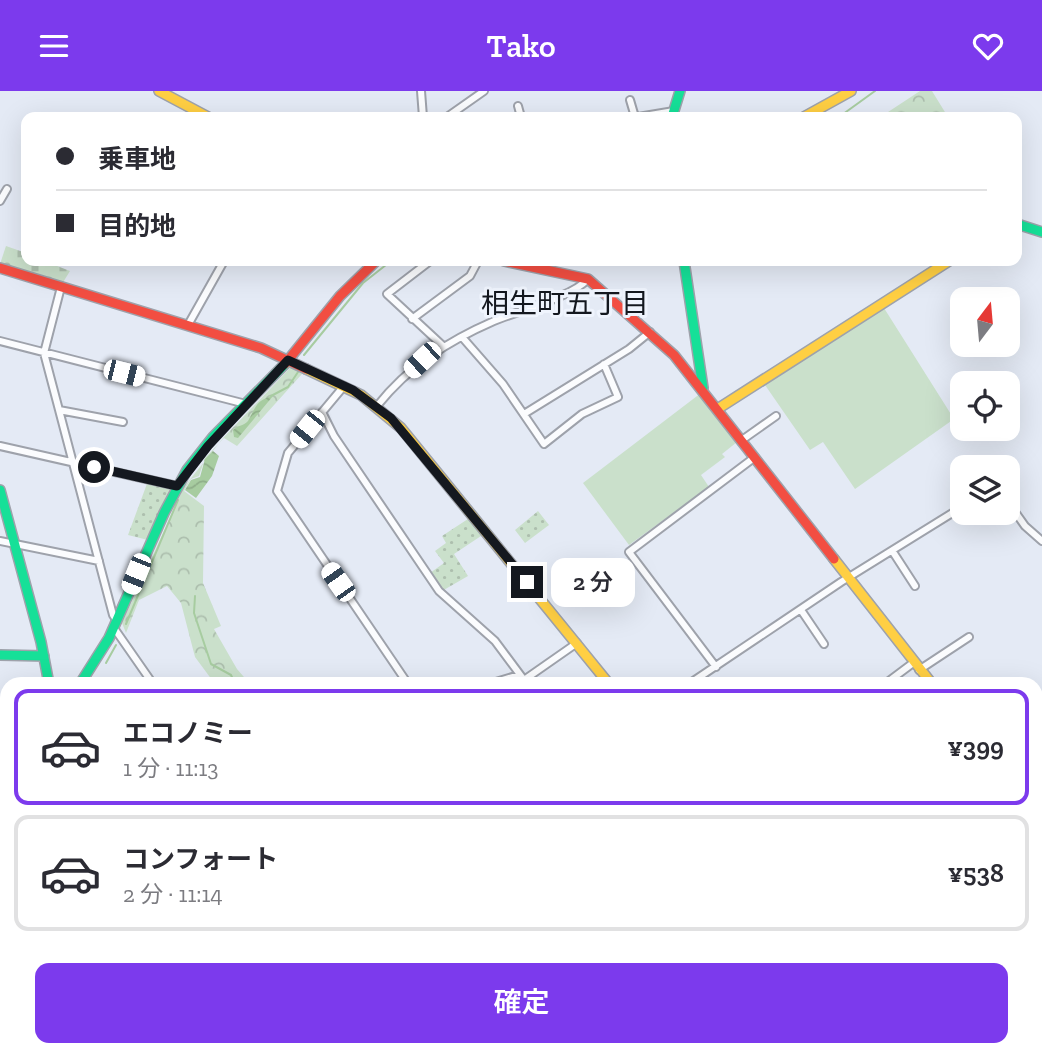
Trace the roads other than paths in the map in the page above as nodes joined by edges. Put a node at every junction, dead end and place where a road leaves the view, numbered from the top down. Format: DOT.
graph roads {
  1 [pos="159,91"];
  2 [pos="421,91"];
  3 [pos="484,91"];
  4 [pos="680,91"];
  5 [pos="851,91"];
  6 [pos="174,94"];
  7 [pos="631,100"];
  8 [pos="518,106"];
  9 [pos="201,112"];
  10 [pos="423,112"];
  11 [pos="454,112"];
  12 [pos="520,112"];
  13 [pos="635,112"];
  14 [pos="674,112"];
  15 [pos="813,112"];
  16 [pos="7,189"];
  17 [pos="0,201"];
  18 [pos="1022,226"];
  19 [pos="1042,232"];
  20 [pos="222,266"];
  21 [pos="370,266"];
  22 [pos="423,266"];
  23 [pos="475,266"];
  24 [pos="527,266"];
  25 [pos="685,266"];
  26 [pos="941,266"];
  27 [pos="0,268"];
  28 [pos="588,279"];
  29 [pos="61,287"];
  30 [pos="412,319"];
  31 [pos="188,325"];
  32 [pos="650,332"];
  33 [pos="462,337"];
  34 [pos="0,341"];
  35 [pos="443,346"];
  36 [pos="44,353"];
  37 [pos="288,360"];
  38 [pos="604,364"];
  39 [pos="344,386"];
  40 [pos="704,389"];
  41 [pos="246,404"];
  42 [pos="377,406"];
  43 [pos="719,408"];
  44 [pos="58,411"];
  45 [pos="322,412"];
  46 [pos="524,414"];
  47 [pos="776,416"];
  48 [pos="123,422"];
  49 [pos="742,440"];
  50 [pos="0,446"];
  51 [pos="755,457"];
  52 [pos="72,462"];
  53 [pos="177,486"];
  54 [pos="0,490"];
  55 [pos="950,515"];
  56 [pos="1020,519"];
  57 [pos="0,541"];
  58 [pos="1042,541"];
  59 [pos="14,544"];
  60 [pos="893,551"];
  61 [pos="99,561"];
  62 [pos="848,579"];
  63 [pos="915,586"];
  64 [pos="801,610"];
  65 [pos="116,625"];
  66 [pos="969,637"];
  67 [pos="577,643"];
  68 [pos="824,643"];
  69 [pos="0,655"];
  70 [pos="44,656"];
  71 [pos="716,667"];
  72 [pos="916,667"];
  73 [pos="48,677"];
  74 [pos="84,677"];
  75 [pos="149,677"];
  76 [pos="403,677"];
  77 [pos="521,677"];
  78 [pos="527,677"];
  79 [pos="604,677"];
  80 [pos="700,677"];
  81 [pos="898,677"];
  82 [pos="925,677"];
  1 -- 6 [label="street"];
  2 -- 10 [label="street"];
  3 -- 11 [label="street"];
  4 -- 14 [label="street"];
  5 -- 15 [label="street"];
  6 -- 9 [label="street"];
  7 -- 13 [label="street"];
  8 -- 12 [label="street"];
  16 -- 17 [label="street"];
  18 -- 19 [label="street"];
  20 -- 31 [label="street"];
  21 -- 37 [label="street"];
  22 -- 30 [label="street"];
  23 -- 30 [label="street"];
  24 -- 28 [label="street"];
  25 -- 40 [label="street"];
  26 -- 43 [label="street"];
  27 -- 29 [label="street"];
  28 -- 32 [label="street"];
  28 -- 33 [label="street"];
  29 -- 31 [label="street"];
  29 -- 36 [label="street"];
  30 -- 35 [label="street"];
  31 -- 37 [label="street"];
  32 -- 38 [label="street"];
  32 -- 40 [label="street"];
  33 -- 35 [label="street"];
  33 -- 46 [label="street"];
  34 -- 36 [label="street"];
  35 -- 42 [label="street"];
  36 -- 41 [label="street"];
  36 -- 44 [label="street"];
  37 -- 39 [label="street"];
  37 -- 41 [label="street"];
  38 -- 46 [label="street"];
  38 -- 46 [label="street"];
  39 -- 42 [label="street"];
  39 -- 45 [label="street"];
  40 -- 43 [label="street"];
  41 -- 53 [label="street"];
  42 -- 67 [label="street"];
  43 -- 49 [label="street"];
  44 -- 48 [label="street"];
  44 -- 52 [label="street"];
  45 -- 76 [label="street"];
  45 -- 77 [label="street"];
  47 -- 49 [label="street"];
  49 -- 51 [label="street"];
  50 -- 52 [label="street"];
  51 -- 62 [label="street"];
  51 -- 71 [label="street"];
  52 -- 53 [label="street"];
  52 -- 61 [label="street"];
  53 -- 65 [label="street"];
  54 -- 59 [label="street"];
  55 -- 60 [label="street"];
  56 -- 58 [label="street"];
  57 -- 59 [label="street"];
  59 -- 61 [label="street"];
  59 -- 70 [label="street"];
  60 -- 62 [label="street"];
  60 -- 63 [label="street"];
  61 -- 65 [label="street"];
  62 -- 64 [label="street"];
  62 -- 72 [label="street"];
  64 -- 68 [label="street"];
  64 -- 71 [label="street"];
  65 -- 74 [label="street"];
  65 -- 75 [label="street"];
  66 -- 72 [label="street"];
  67 -- 78 [label="street"];
  67 -- 79 [label="street"];
  69 -- 70 [label="street"];
  70 -- 73 [label="street"];
  71 -- 80 [label="street"];
  72 -- 81 [label="street"];
  72 -- 82 [label="street"];
}
